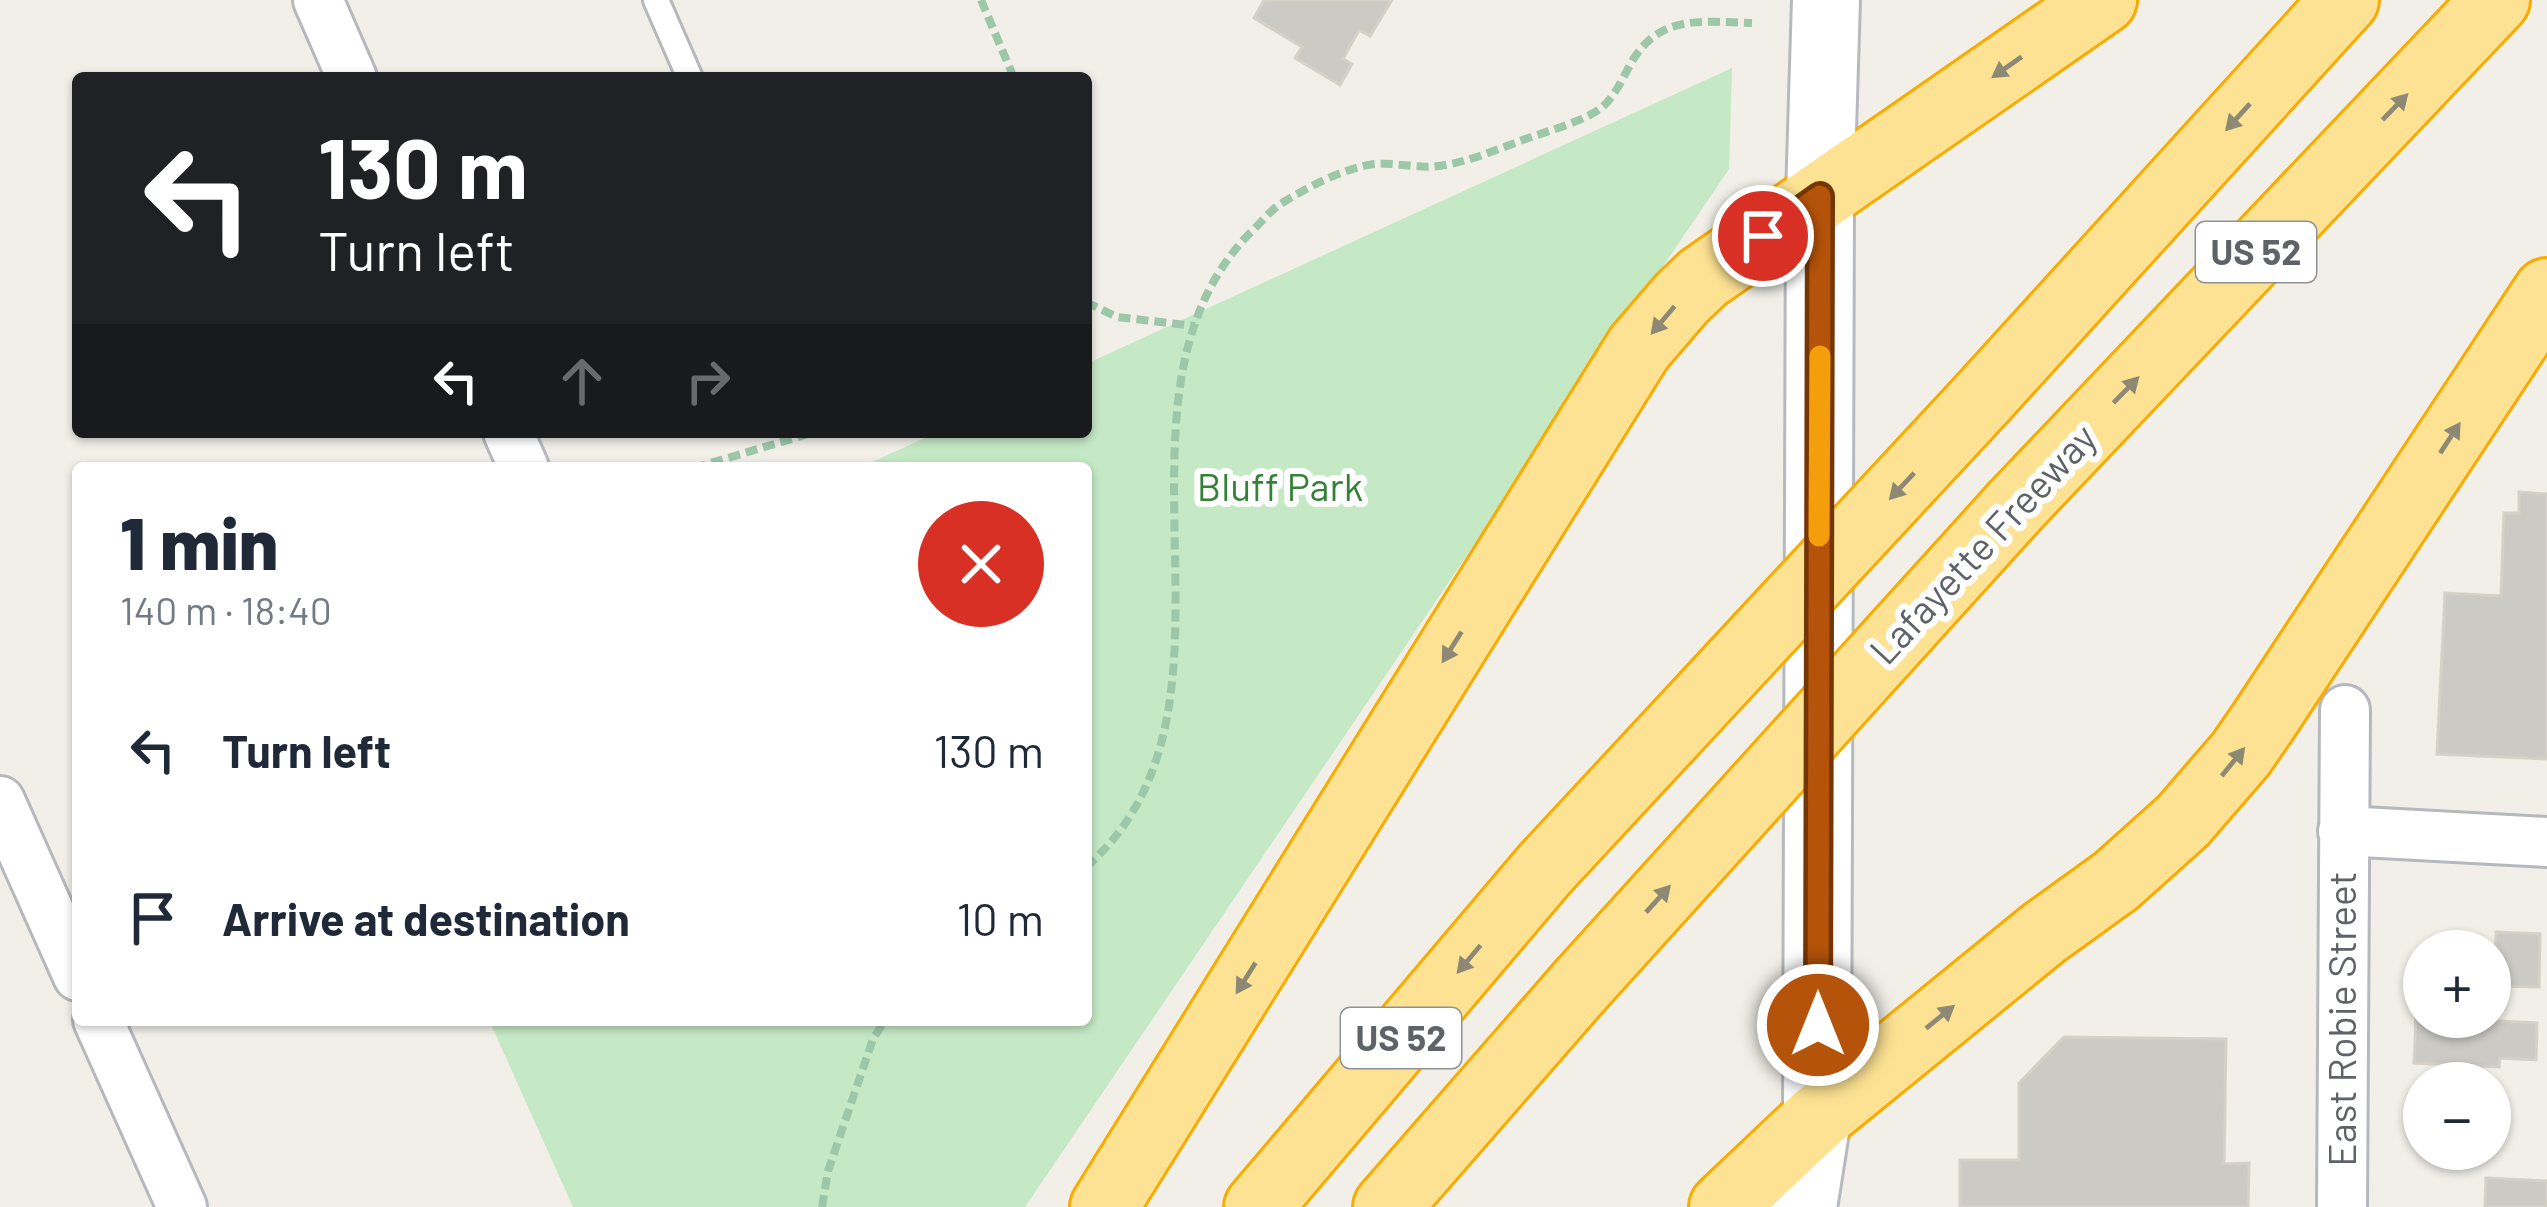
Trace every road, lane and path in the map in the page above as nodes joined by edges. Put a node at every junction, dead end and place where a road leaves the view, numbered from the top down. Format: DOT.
graph roads {
  1 [pos="318,0"];
  2 [pos="656,0"];
  3 [pos="981,0"];
  4 [pos="1826,0"];
  5 [pos="2103,0"];
  6 [pos="2345,0"];
  7 [pos="2496,0"];
  8 [pos="1752,23"];
  9 [pos="349,72"];
  10 [pos="686,72"];
  11 [pos="1011,72"];
  12 [pos="1820,196"];
  13 [pos="2547,292"];
  14 [pos="1092,305"];
  15 [pos="1195,326"];
  16 [pos="795,438"];
  17 [pos="714,462"];
  18 [pos="2344,710"];
  19 [pos="0,802"];
  20 [pos="2343,831"];
  21 [pos="2547,842"];
  22 [pos="1092,862"];
  23 [pos="72,963"];
  24 [pos="101,1026"];
  25 [pos="881,1026"];
  26 [pos="1816,1118"];
  27 [pos="182,1207"];
  28 [pos="822,1207"];
  29 [pos="1104,1207"];
  30 [pos="1258,1207"];
  31 [pos="1387,1207"];
  32 [pos="1723,1207"];
  33 [pos="1803,1207"];
  34 [pos="2342,1207"];
  1 -- 9 [label="street"];
  2 -- 10 [label="lane"];
  3 -- 11 [label="path"];
  4 -- 12 [label="main road"];
  5 -- 12 [label="highway, one-way"];
  6 -- 30 [label="highway, US 52, one-way, bridge"];
  31 -- 7 [label="highway, Lafayette Freeway / US 52, one-way, bridge"];
  8 -- 15 [label="path"];
  12 -- 26 [label="main road"];
  12 -- 29 [label="highway, one-way"];
  26 -- 13 [label="highway, one-way"];
  14 -- 15 [label="path"];
  15 -- 22 [label="path"];
  16 -- 17 [label="path"];
  18 -- 20 [label="street, East Robie Street"];
  19 -- 23 [label="street"];
  20 -- 21 [label="street"];
  20 -- 34 [label="street, East Robie Street"];
  24 -- 27 [label="street"];
  25 -- 28 [label="path"];
  26 -- 32 [label="highway"];
  26 -- 33 [label="main road"];
}
